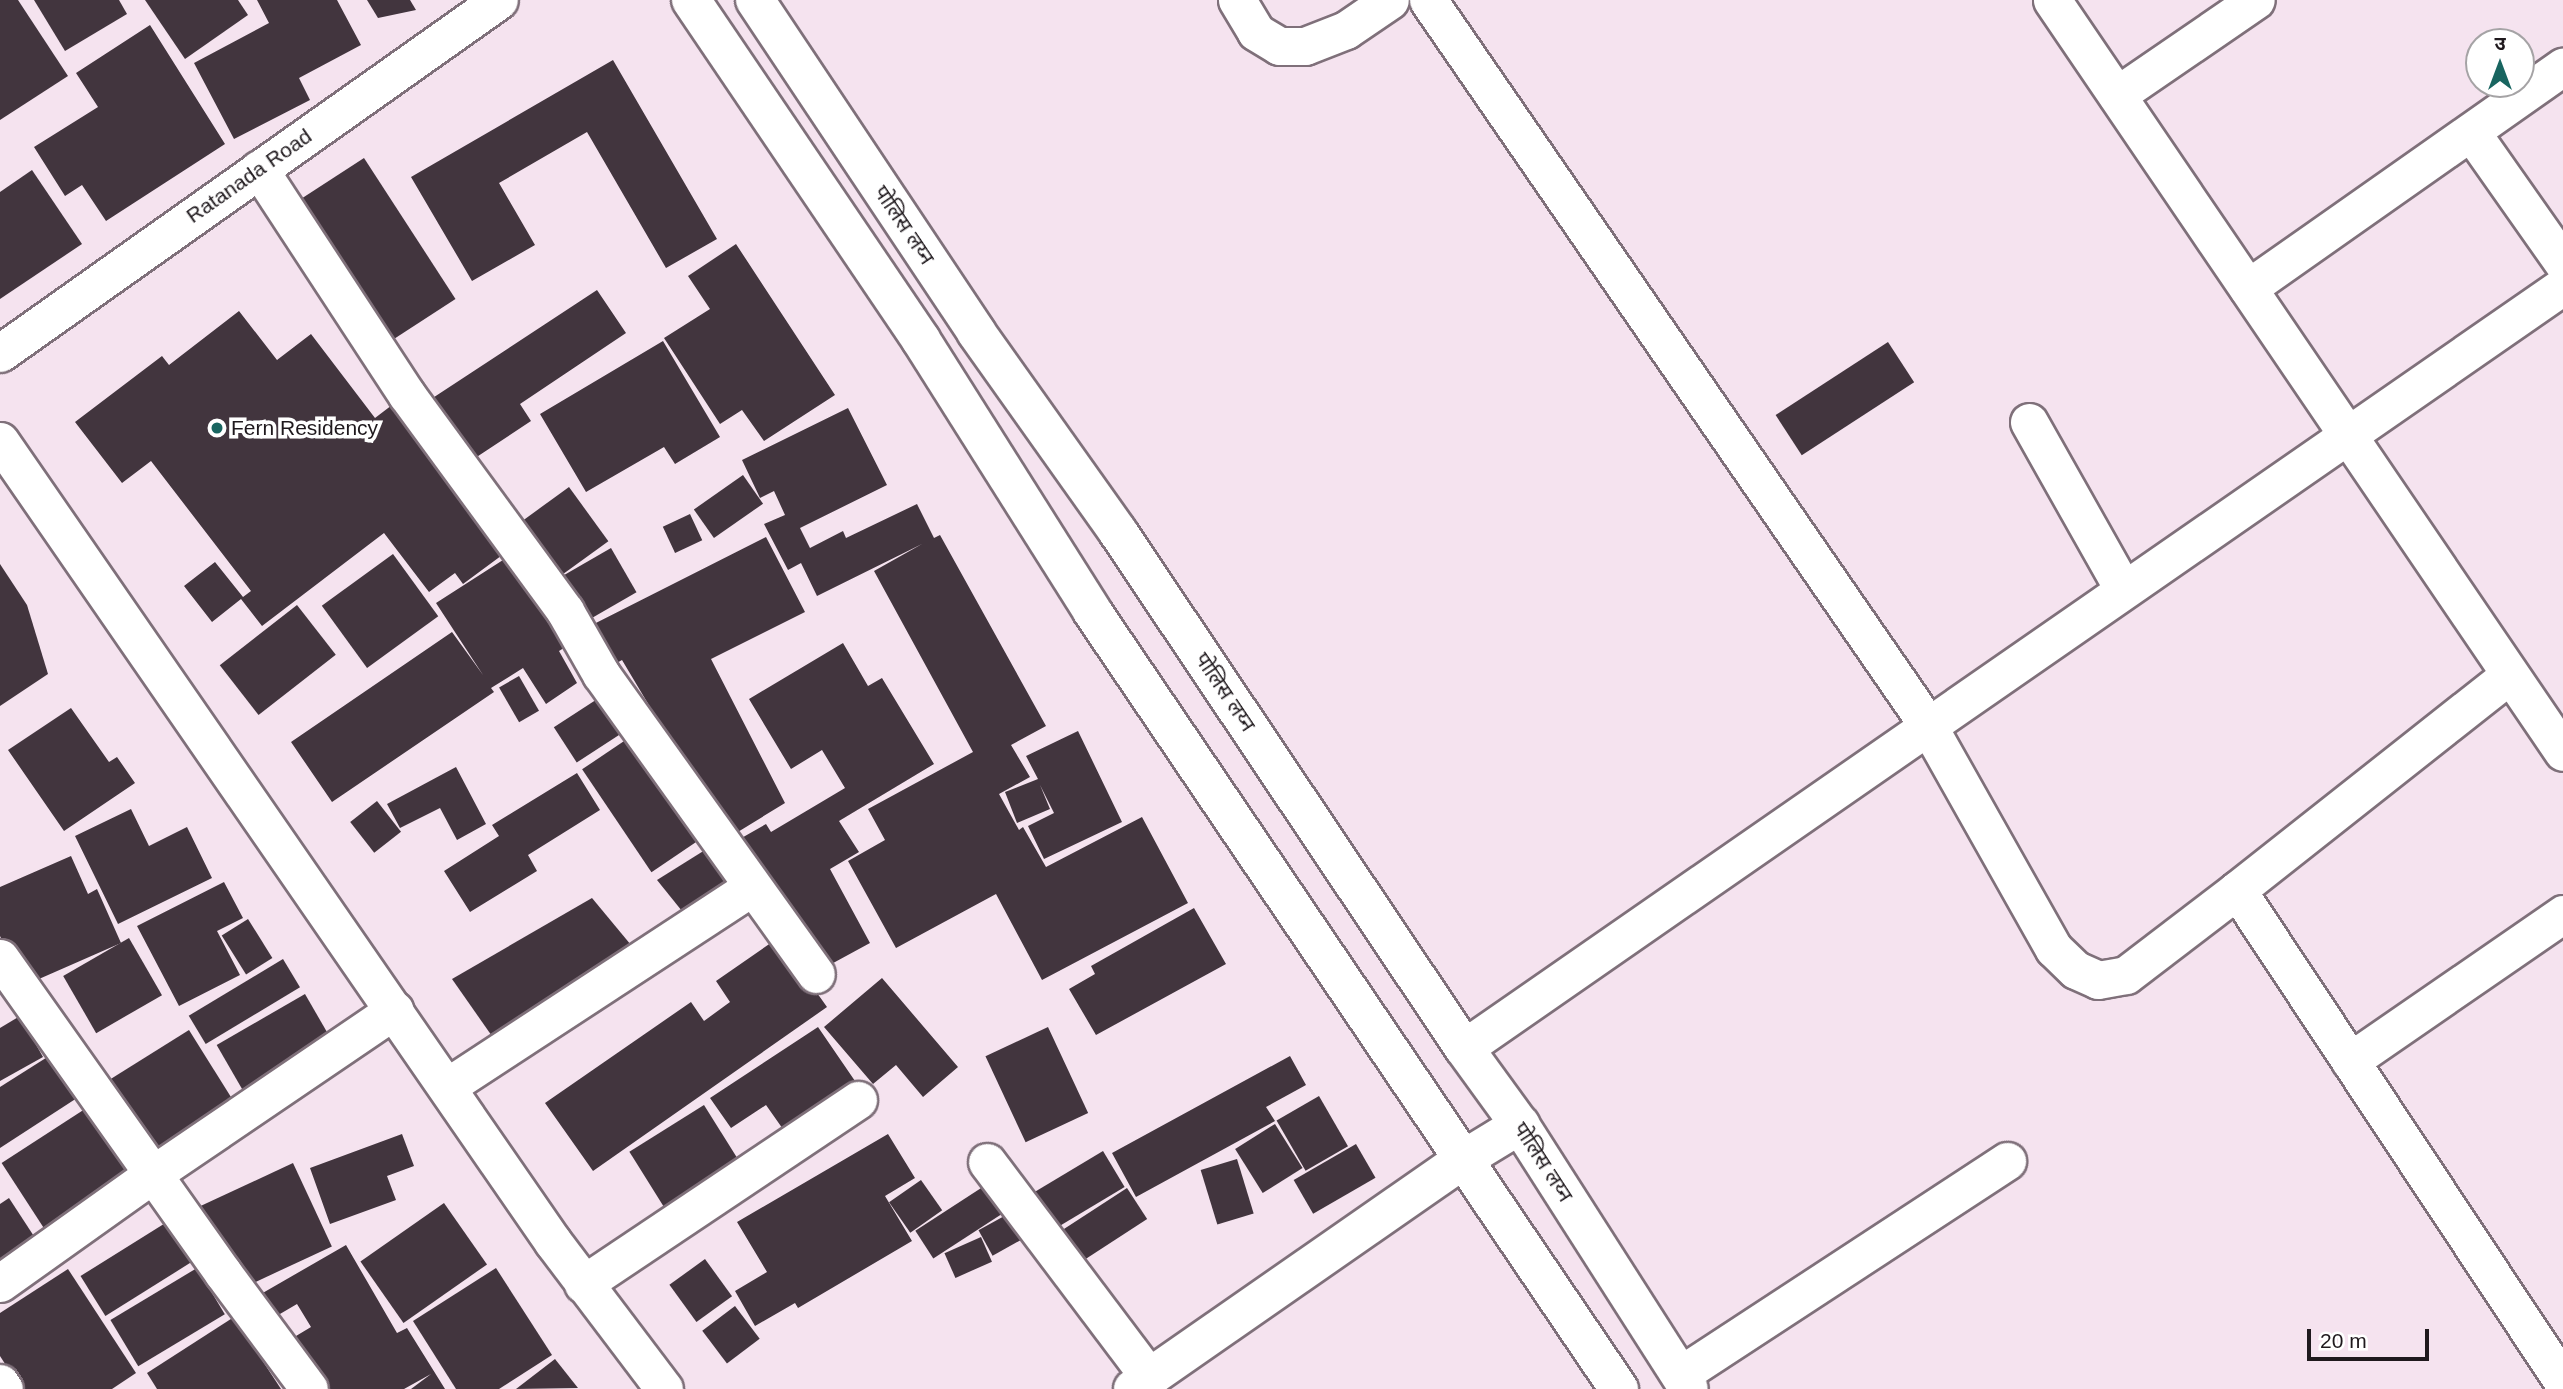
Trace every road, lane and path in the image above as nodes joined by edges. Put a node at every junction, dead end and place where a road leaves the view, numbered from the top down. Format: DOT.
graph roads {
  1 [pos="499,0"];
  2 [pos="691,0"];
  3 [pos="755,0"];
  4 [pos="1237,0"];
  5 [pos="1390,0"];
  6 [pos="1428,0"];
  7 [pos="2052,0"];
  8 [pos="2256,0"];
  9 [pos="2563,67"];
  10 [pos="2116,95"];
  11 [pos="2471,132"];
  12 [pos="260,169"];
  13 [pos="2563,263"];
  14 [pos="2563,286"];
  15 [pos="2248,288"];
  16 [pos="0,353"];
  17 [pos="2029,422"];
  18 [pos="2348,435"];
  19 [pos="0,441"];
  20 [pos="2123,589"];
  21 [pos="2509,675"];
  22 [pos="1927,724"];
  23 [pos="2563,751"];
  24 [pos="752,887"];
  25 [pos="2237,890"];
  26 [pos="2563,914"];
  27 [pos="0,958"];
  28 [pos="816,974"];
  29 [pos="394,1010"];
  30 [pos="1464,1048"];
  31 [pos="2350,1061"];
  32 [pos="447,1086"];
  33 [pos="858,1100"];
  34 [pos="1520,1125"];
  35 [pos="1464,1159"];
  36 [pos="2007,1161"];
  37 [pos="987,1162"];
  38 [pos="153,1174"];
  39 [pos="0,1283"];
  40 [pos="583,1284"];
  41 [pos="1685,1382"];
  42 [pos="2563,1382"];
  43 [pos="0,1383"];
  44 [pos="1141,1383"];
  45 [pos="4,1389"];
  46 [pos="309,1389"];
  47 [pos="664,1389"];
  48 [pos="1619,1389"];
  1 -- 12 [label="street, Ratanada Road"];
  2 -- 35 [label="street"];
  3 -- 30 [label="street, पोलिस लय्न"];
  4 -- 5 [label="street"];
  6 -- 22 [label="street"];
  7 -- 10 [label="street"];
  8 -- 10 [label="street"];
  9 -- 11 [label="street"];
  10 -- 15 [label="street"];
  11 -- 13 [label="street"];
  11 -- 15 [label="street"];
  12 -- 16 [label="street, Ratanada Road"];
  12 -- 24 [label="street"];
  14 -- 18 [label="street"];
  15 -- 18 [label="street"];
  17 -- 20 [label="street"];
  18 -- 20 [label="street"];
  18 -- 21 [label="street"];
  19 -- 29 [label="street"];
  20 -- 22 [label="street"];
  21 -- 23 [label="street"];
  21 -- 25 [label="street"];
  22 -- 25 [label="street"];
  22 -- 30 [label="street"];
  24 -- 28 [label="street"];
  24 -- 32 [label="street"];
  25 -- 31 [label="street"];
  26 -- 31 [label="street"];
  27 -- 38 [label="street"];
  29 -- 32 [label="street"];
  29 -- 38 [label="street"];
  30 -- 34 [label="street, पोलिस लय्न"];
  31 -- 42 [label="street"];
  32 -- 40 [label="street"];
  33 -- 40 [label="street"];
  34 -- 35 [label="street"];
  34 -- 41 [label="street, पोलिस लय्न"];
  35 -- 44 [label="street"];
  35 -- 48 [label="street"];
  36 -- 41 [label="street"];
  37 -- 44 [label="street"];
  38 -- 39 [label="street"];
  38 -- 46 [label="street"];
  40 -- 47 [label="street"];
  43 -- 45 [label="street"];
}
